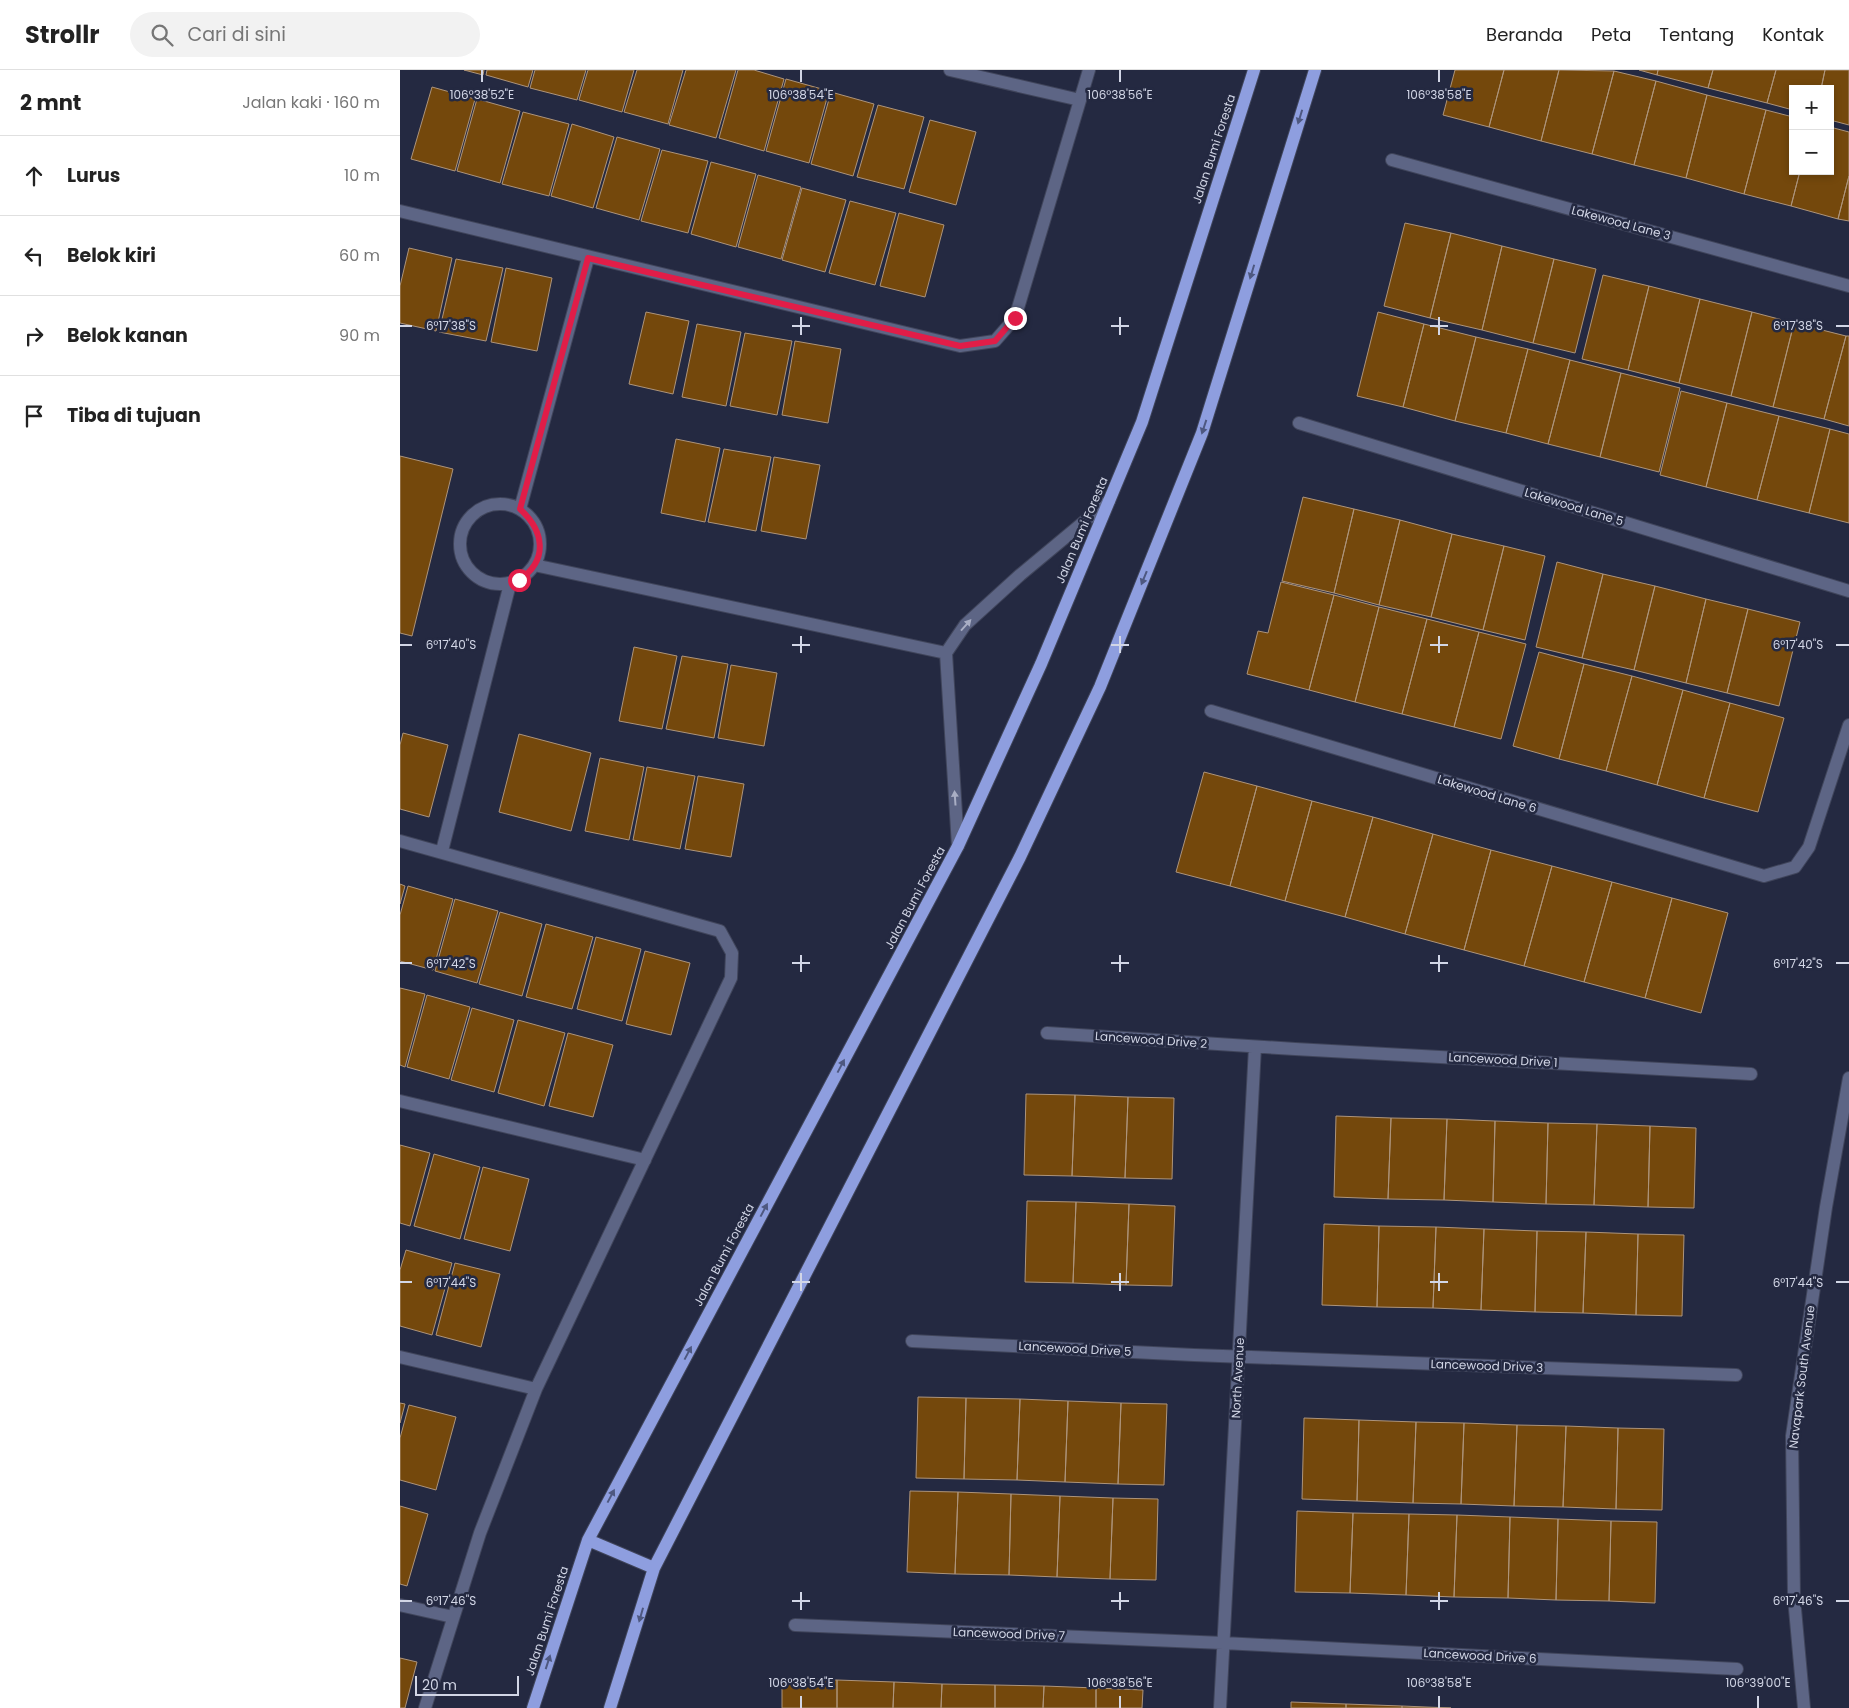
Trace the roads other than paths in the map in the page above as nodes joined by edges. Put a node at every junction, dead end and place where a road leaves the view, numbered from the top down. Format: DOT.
graph roads {
  1 [pos="950,70"];
  2 [pos="1089,70"];
  3 [pos="1254,70"];
  4 [pos="1315,70"];
  5 [pos="1080,100"];
  6 [pos="1392,160"];
  7 [pos="400,211"];
  8 [pos="588,258"];
  9 [pos="1849,286"];
  10 [pos="1298,423"];
  11 [pos="1109,501"];
  12 [pos="520,509"];
  13 [pos="534,565"];
  14 [pos="510,584"];
  15 [pos="1849,591"];
  16 [pos="946,653"];
  17 [pos="1211,712"];
  18 [pos="1849,725"];
  19 [pos="400,841"];
  20 [pos="958,846"];
  21 [pos="442,852"];
  22 [pos="1047,1033"];
  23 [pos="1256,1047"];
  24 [pos="1751,1074"];
  25 [pos="1849,1078"];
  26 [pos="400,1101"];
  27 [pos="645,1160"];
  28 [pos="912,1341"];
  29 [pos="1239,1356"];
  30 [pos="400,1357"];
  31 [pos="1736,1375"];
  32 [pos="536,1389"];
  33 [pos="588,1540"];
  34 [pos="654,1568"];
  35 [pos="400,1605"];
  36 [pos="453,1617"];
  37 [pos="795,1625"];
  38 [pos="1223,1643"];
  39 [pos="1737,1669"];
  40 [pos="425,1708"];
  41 [pos="533,1708"];
  42 [pos="610,1708"];
  43 [pos="1220,1708"];
  44 [pos="1804,1708"];
  1 -- 5 [label="street"];
  2 -- 5 [label="street"];
  3 -- 11 [label="main road, Jalan Bumi Foresta"];
  4 -- 34 [label="main road, one-way"];
  5 -- 8 [label="street"];
  6 -- 9 [label="street, Lakewood Lane 3"];
  7 -- 8 [label="street"];
  8 -- 12 [label="street"];
  10 -- 15 [label="street, Lakewood Lane 5"];
  16 -- 11 [label="street, one-way"];
  11 -- 20 [label="main road, Jalan Bumi Foresta"];
  12 -- 13 [label="street"];
  12 -- 14 [label="street"];
  13 -- 14 [label="street"];
  13 -- 16 [label="street"];
  14 -- 21 [label="street"];
  20 -- 16 [label="street, one-way"];
  17 -- 18 [label="street, Lakewood Lane 6"];
  19 -- 21 [label="street"];
  33 -- 20 [label="main road, Jalan Bumi Foresta, one-way"];
  21 -- 27 [label="street"];
  22 -- 23 [label="street, Lancewood Drive 2"];
  23 -- 24 [label="street, Lancewood Drive 1"];
  23 -- 29 [label="street, North Avenue"];
  25 -- 44 [label="street, Navapark South Avenue"];
  26 -- 27 [label="street"];
  27 -- 32 [label="street"];
  28 -- 29 [label="street, Lancewood Drive 5"];
  29 -- 31 [label="street, Lancewood Drive 3"];
  29 -- 38 [label="street, North Avenue"];
  30 -- 32 [label="street"];
  32 -- 36 [label="street"];
  33 -- 34 [label="main road"];
  41 -- 33 [label="main road, Jalan Bumi Foresta, one-way"];
  34 -- 42 [label="main road, one-way"];
  35 -- 36 [label="street"];
  36 -- 40 [label="street"];
  37 -- 38 [label="street, Lancewood Drive 7"];
  38 -- 39 [label="street, Lancewood Drive 6"];
  38 -- 43 [label="street, North Avenue"];
}
